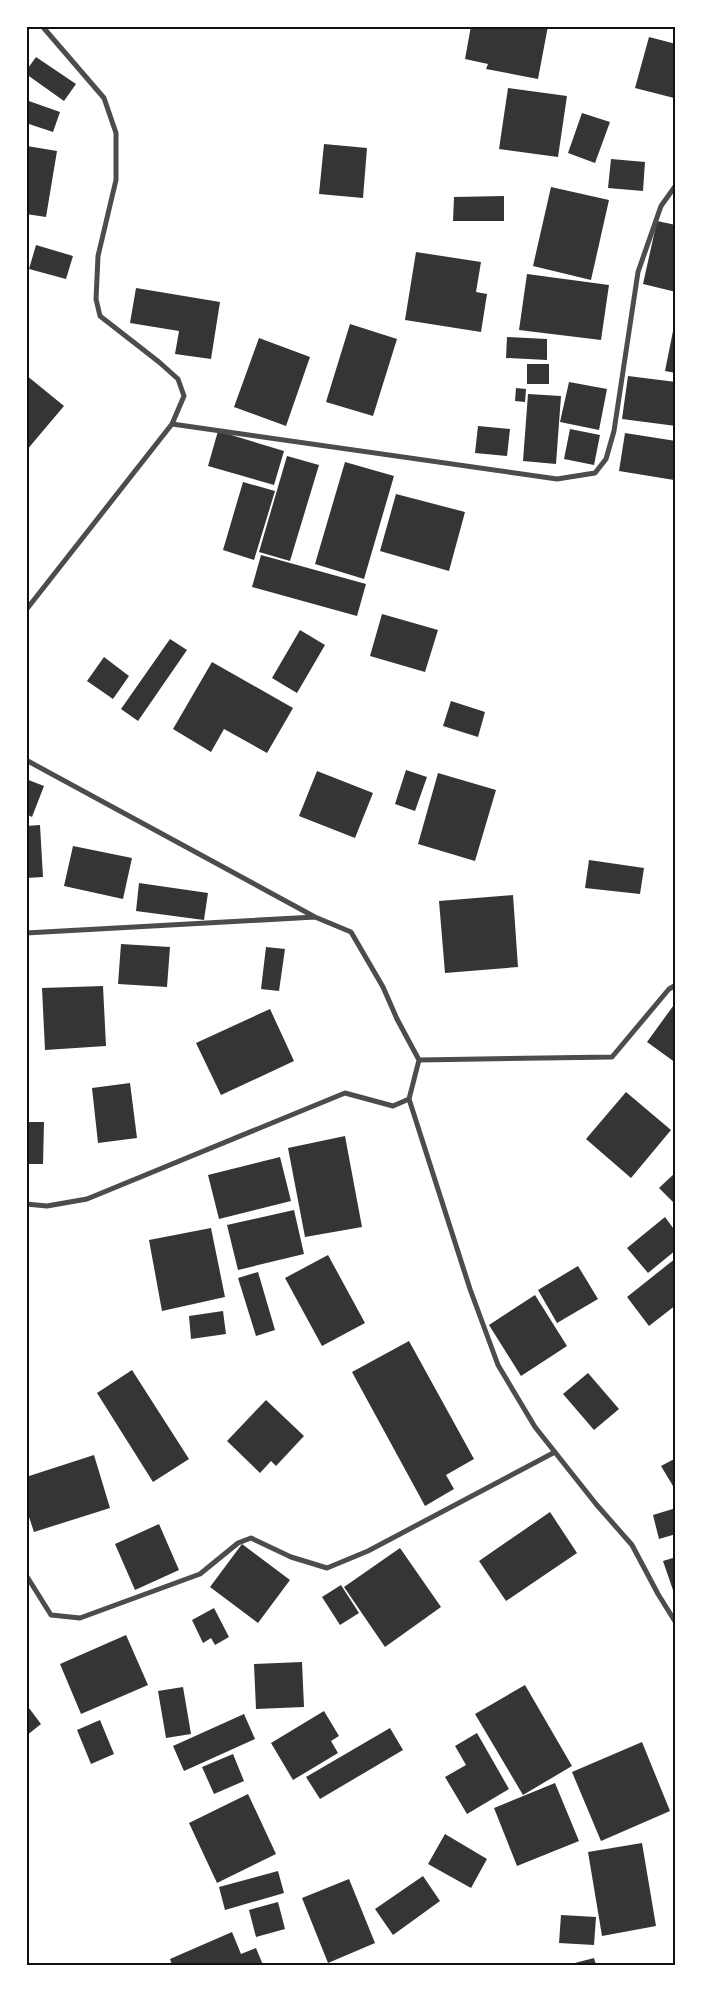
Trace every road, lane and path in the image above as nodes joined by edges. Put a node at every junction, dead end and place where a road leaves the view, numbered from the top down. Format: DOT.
graph roads {
  1 [pos="42,26"];
  2 [pos="676,185"];
  3 [pos="172,424"];
  4 [pos="26,610"];
  5 [pos="26,760"];
  6 [pos="315,917"];
  7 [pos="26,933"];
  8 [pos="676,985"];
  9 [pos="419,1060"];
  10 [pos="409,1100"];
  11 [pos="26,1204"];
  12 [pos="555,1452"];
  13 [pos="26,1575"];
  14 [pos="676,1623"];
  1 -- 3 [label="street"];
  2 -- 3 [label="street"];
  3 -- 4 [label="street"];
  5 -- 6 [label="street"];
  6 -- 7 [label="street"];
  6 -- 9 [label="street"];
  8 -- 9 [label="street"];
  9 -- 10 [label="street"];
  10 -- 11 [label="street"];
  10 -- 12 [label="street"];
  12 -- 13 [label="street"];
  12 -- 14 [label="street"];
}
